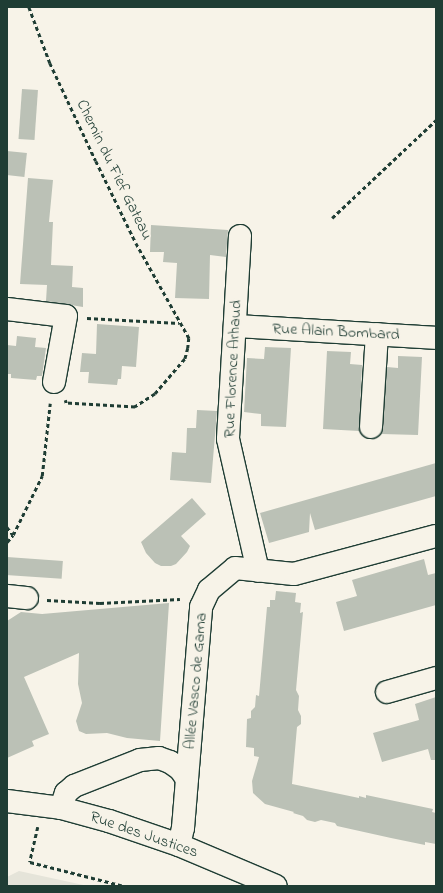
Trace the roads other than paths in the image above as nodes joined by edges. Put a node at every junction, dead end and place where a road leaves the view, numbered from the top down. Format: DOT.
graph roads {
  1 [pos="240,236"];
  2 [pos="7,309"];
  3 [pos="235,326"];
  4 [pos="377,334"];
  5 [pos="436,338"];
  6 [pos="54,382"];
  7 [pos="371,427"];
  8 [pos="436,536"];
  9 [pos="258,571"];
  10 [pos="436,678"];
  11 [pos="387,692"];
  12 [pos="187,779"];
  13 [pos="7,801"];
  14 [pos="52,807"];
  15 [pos="179,845"];
  16 [pos="276,886"];
  1 -- 3 [label="street, Rue Florence Arhaud"];
  2 -- 6 [label="street"];
  3 -- 4 [label="street, Rue Alain Bombard"];
  3 -- 9 [label="street, Rue Florence Arhaud"];
  4 -- 5 [label="street, Rue Alain Bombard"];
  4 -- 7 [label="street"];
  8 -- 9 [label="street, Allée Vasco de Gama"];
  9 -- 12 [label="street, Allée Vasco de Gama"];
  10 -- 11 [label="street"];
  12 -- 14 [label="street"];
  12 -- 15 [label="street, Allée Vasco de Gama"];
  13 -- 14 [label="street, Rue des Justices"];
  14 -- 15 [label="street, Rue des Justices"];
  15 -- 16 [label="street, Rue des Justices"];
}
